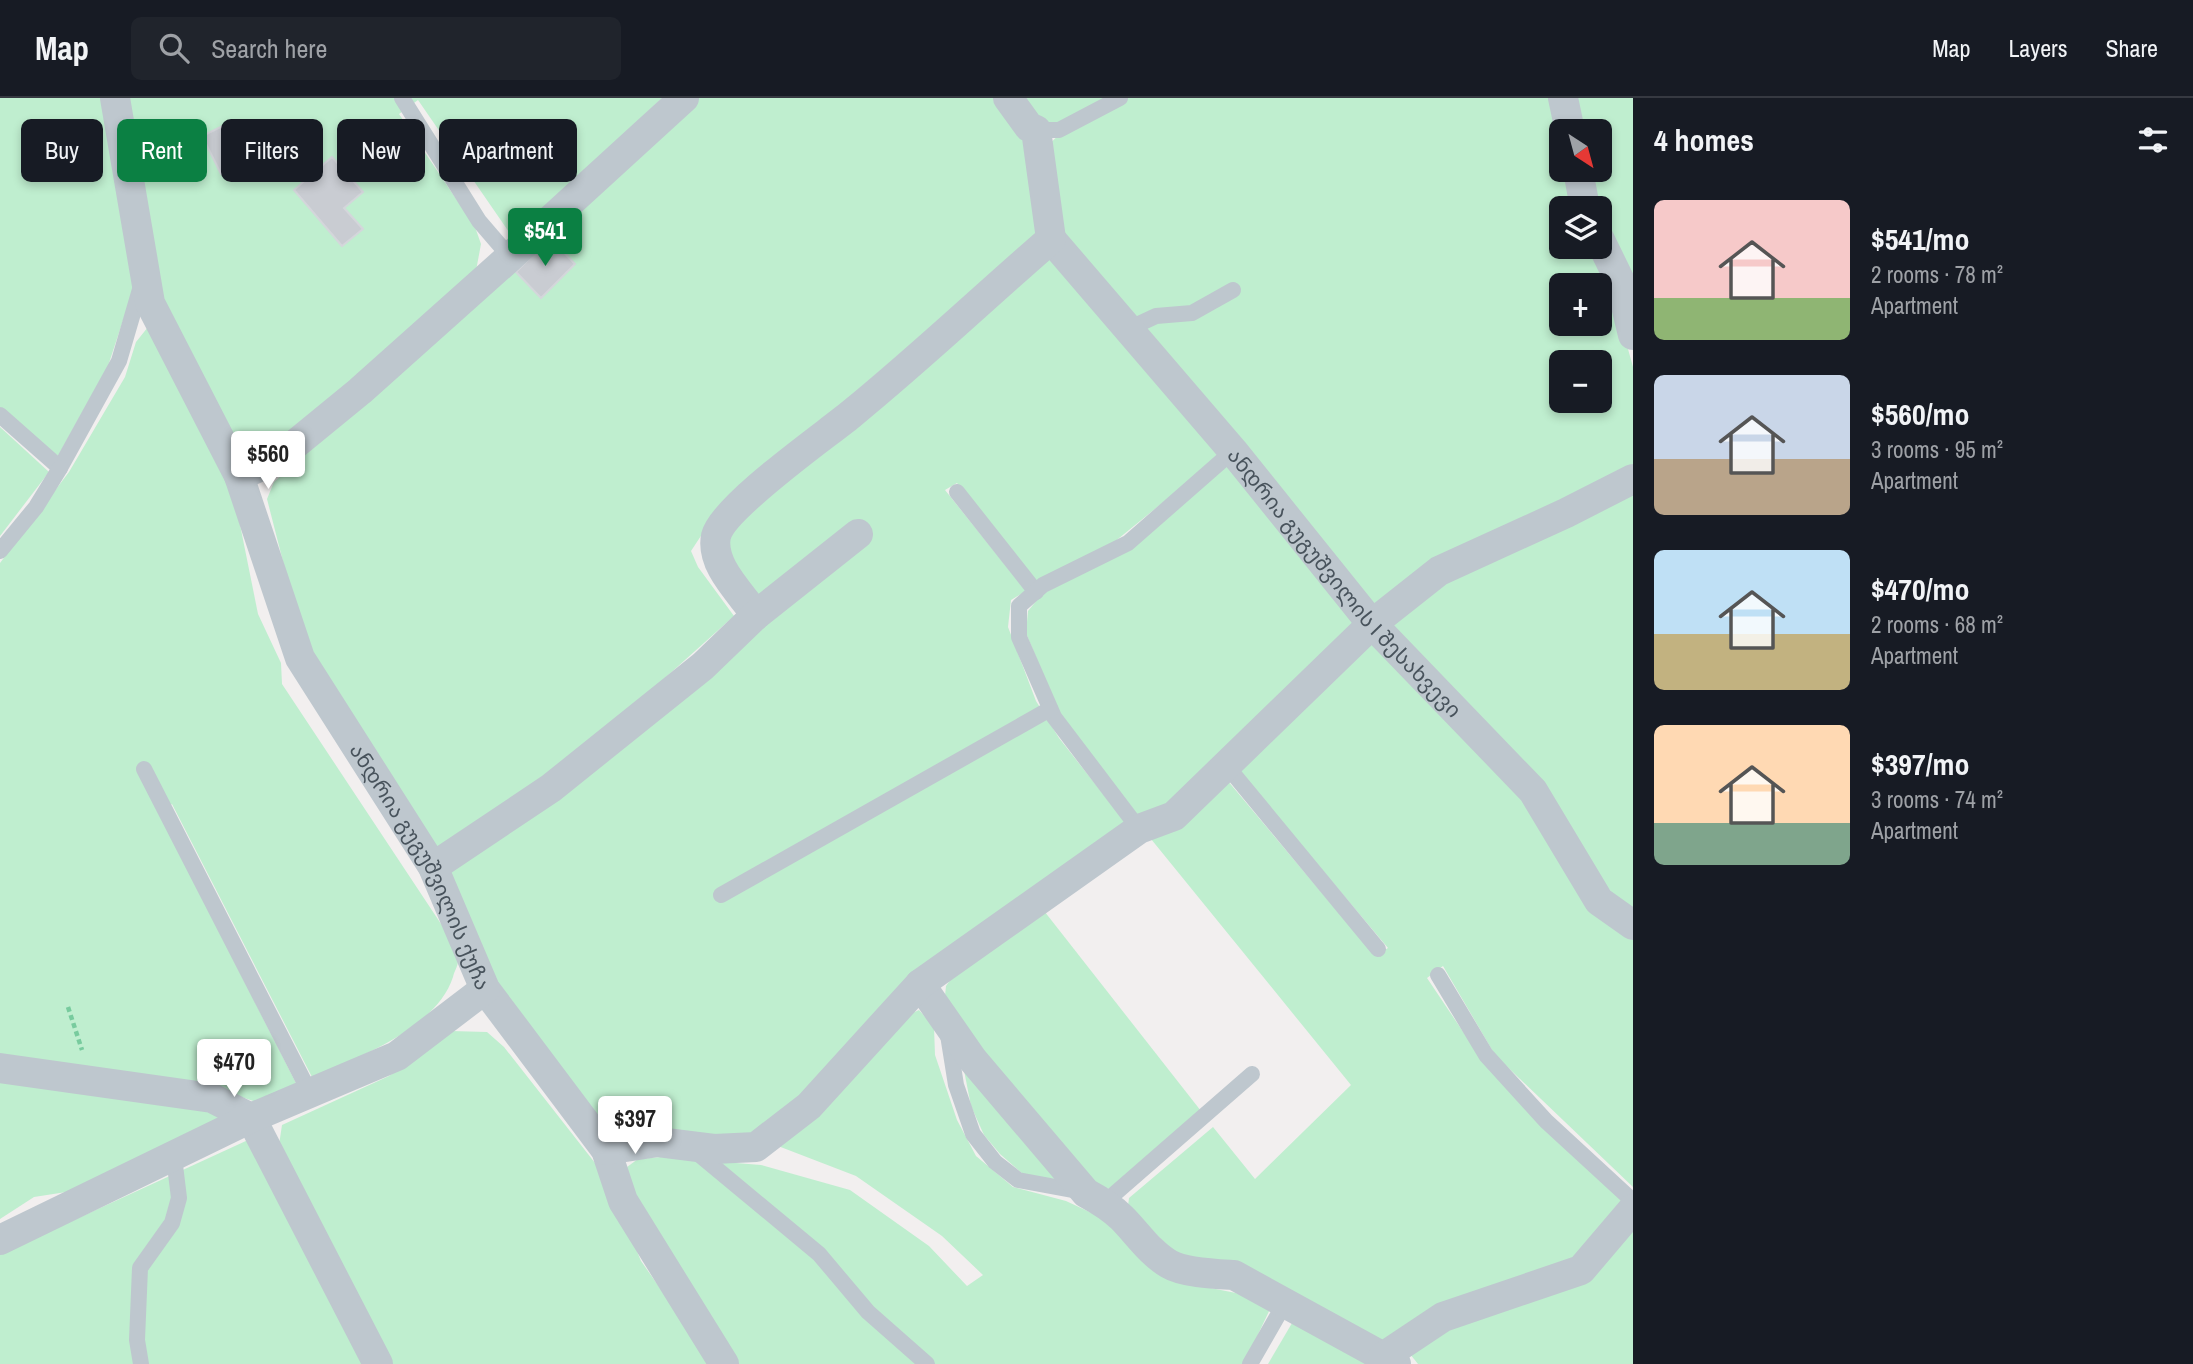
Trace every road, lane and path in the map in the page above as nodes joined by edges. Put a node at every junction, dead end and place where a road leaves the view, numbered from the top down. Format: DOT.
graph roads {
  1 [pos="115,98"];
  2 [pos="402,98"];
  3 [pos="684,98"];
  4 [pos="1008,98"];
  5 [pos="1120,98"];
  6 [pos="1563,98"];
  7 [pos="1567,119"];
  8 [pos="1036,130"];
  9 [pos="1051,239"];
  10 [pos="510,257"];
  11 [pos="1609,259"];
  12 [pos="144,274"];
  13 [pos="1233,290"];
  14 [pos="1128,329"];
  15 [pos="1633,335"];
  16 [pos="0,415"];
  17 [pos="1233,451"];
  18 [pos="60,468"];
  19 [pos="239,476"];
  20 [pos="1633,479"];
  21 [pos="957,492"];
  22 [pos="858,534"];
  23 [pos="0,551"];
  24 [pos="1036,592"];
  25 [pos="756,615"];
  26 [pos="1372,624"];
  27 [pos="1050,709"];
  28 [pos="1226,765"];
  29 [pos="144,769"];
  30 [pos="1139,829"];
  31 [pos="432,867"];
  32 [pos="721,895"];
  33 [pos="1633,925"];
  34 [pos="1378,949"];
  35 [pos="1438,975"];
  36 [pos="920,984"];
  37 [pos="485,989"];
  38 [pos="68,1007"];
  39 [pos="947,1023"];
  40 [pos="0,1068"];
  41 [pos="1252,1074"];
  42 [pos="92,1081"];
  43 [pos="310,1093"];
  44 [pos="251,1118"];
  45 [pos="690,1146"];
  46 [pos="606,1150"];
  47 [pos="174,1157"];
  48 [pos="1095,1198"];
  49 [pos="1633,1201"];
  50 [pos="1633,1209"];
  51 [pos="0,1240"];
  52 [pos="1285,1303"];
  53 [pos="1389,1360"];
  54 [pos="141,1364"];
  55 [pos="378,1364"];
  56 [pos="724,1364"];
  57 [pos="927,1364"];
  58 [pos="1250,1364"];
  1 -- 12 [label="street, ანდრია გუგუშვილის ქუჩა"];
  2 -- 10 [label="lane"];
  3 -- 10 [label="street"];
  4 -- 8 [label="street"];
  5 -- 8 [label="lane"];
  6 -- 7 [label="street"];
  8 -- 9 [label="street"];
  9 -- 14 [label="street, ანდრია გუგუშვილის I შესახვევი"];
  9 -- 25 [label="street"];
  10 -- 19 [label="street"];
  11 -- 15 [label="street"];
  12 -- 18 [label="lane"];
  12 -- 19 [label="street, ანდრია გუგუშვილის ქუჩა"];
  13 -- 14 [label="lane"];
  14 -- 17 [label="street, ანდრია გუგუშვილის I შესახვევი"];
  16 -- 18 [label="lane"];
  17 -- 24 [label="lane"];
  17 -- 26 [label="street, ანდრია გუგუშვილის I შესახვევი"];
  18 -- 23 [label="lane"];
  19 -- 31 [label="street, ანდრია გუგუშვილის ქუჩა"];
  20 -- 26 [label="street"];
  21 -- 24 [label="lane"];
  22 -- 25 [label="street"];
  24 -- 27 [label="lane"];
  25 -- 31 [label="street"];
  26 -- 28 [label="street"];
  26 -- 33 [label="street, ანდრია გუგუშვილის I შესახვევი"];
  27 -- 30 [label="lane"];
  27 -- 32 [label="lane"];
  28 -- 30 [label="street"];
  28 -- 34 [label="lane"];
  29 -- 43 [label="lane"];
  30 -- 36 [label="street"];
  31 -- 37 [label="street, ანდრია გუგუშვილის ქუჩა"];
  35 -- 49 [label="lane"];
  36 -- 39 [label="street"];
  36 -- 45 [label="street"];
  37 -- 43 [label="street, ანდრია გუგუშვილის ქუჩა"];
  37 -- 46 [label="street"];
  38 -- 42 [label="path"];
  39 -- 48 [label="street"];
  39 -- 48 [label="lane"];
  40 -- 42 [label="street"];
  41 -- 48 [label="lane"];
  42 -- 44 [label="street"];
  43 -- 44 [label="street, ანდრია გუგუშვილის ქუჩა"];
  44 -- 47 [label="street, ანდრია გუგუშვილის ქუჩა"];
  44 -- 55 [label="street"];
  45 -- 46 [label="street"];
  45 -- 57 [label="lane"];
  46 -- 56 [label="street"];
  47 -- 51 [label="street, ანდრია გუგუშვილის ქუჩა"];
  47 -- 54 [label="lane"];
  48 -- 52 [label="street"];
  50 -- 53 [label="street"];
  52 -- 53 [label="street"];
  52 -- 58 [label="lane"];
}
